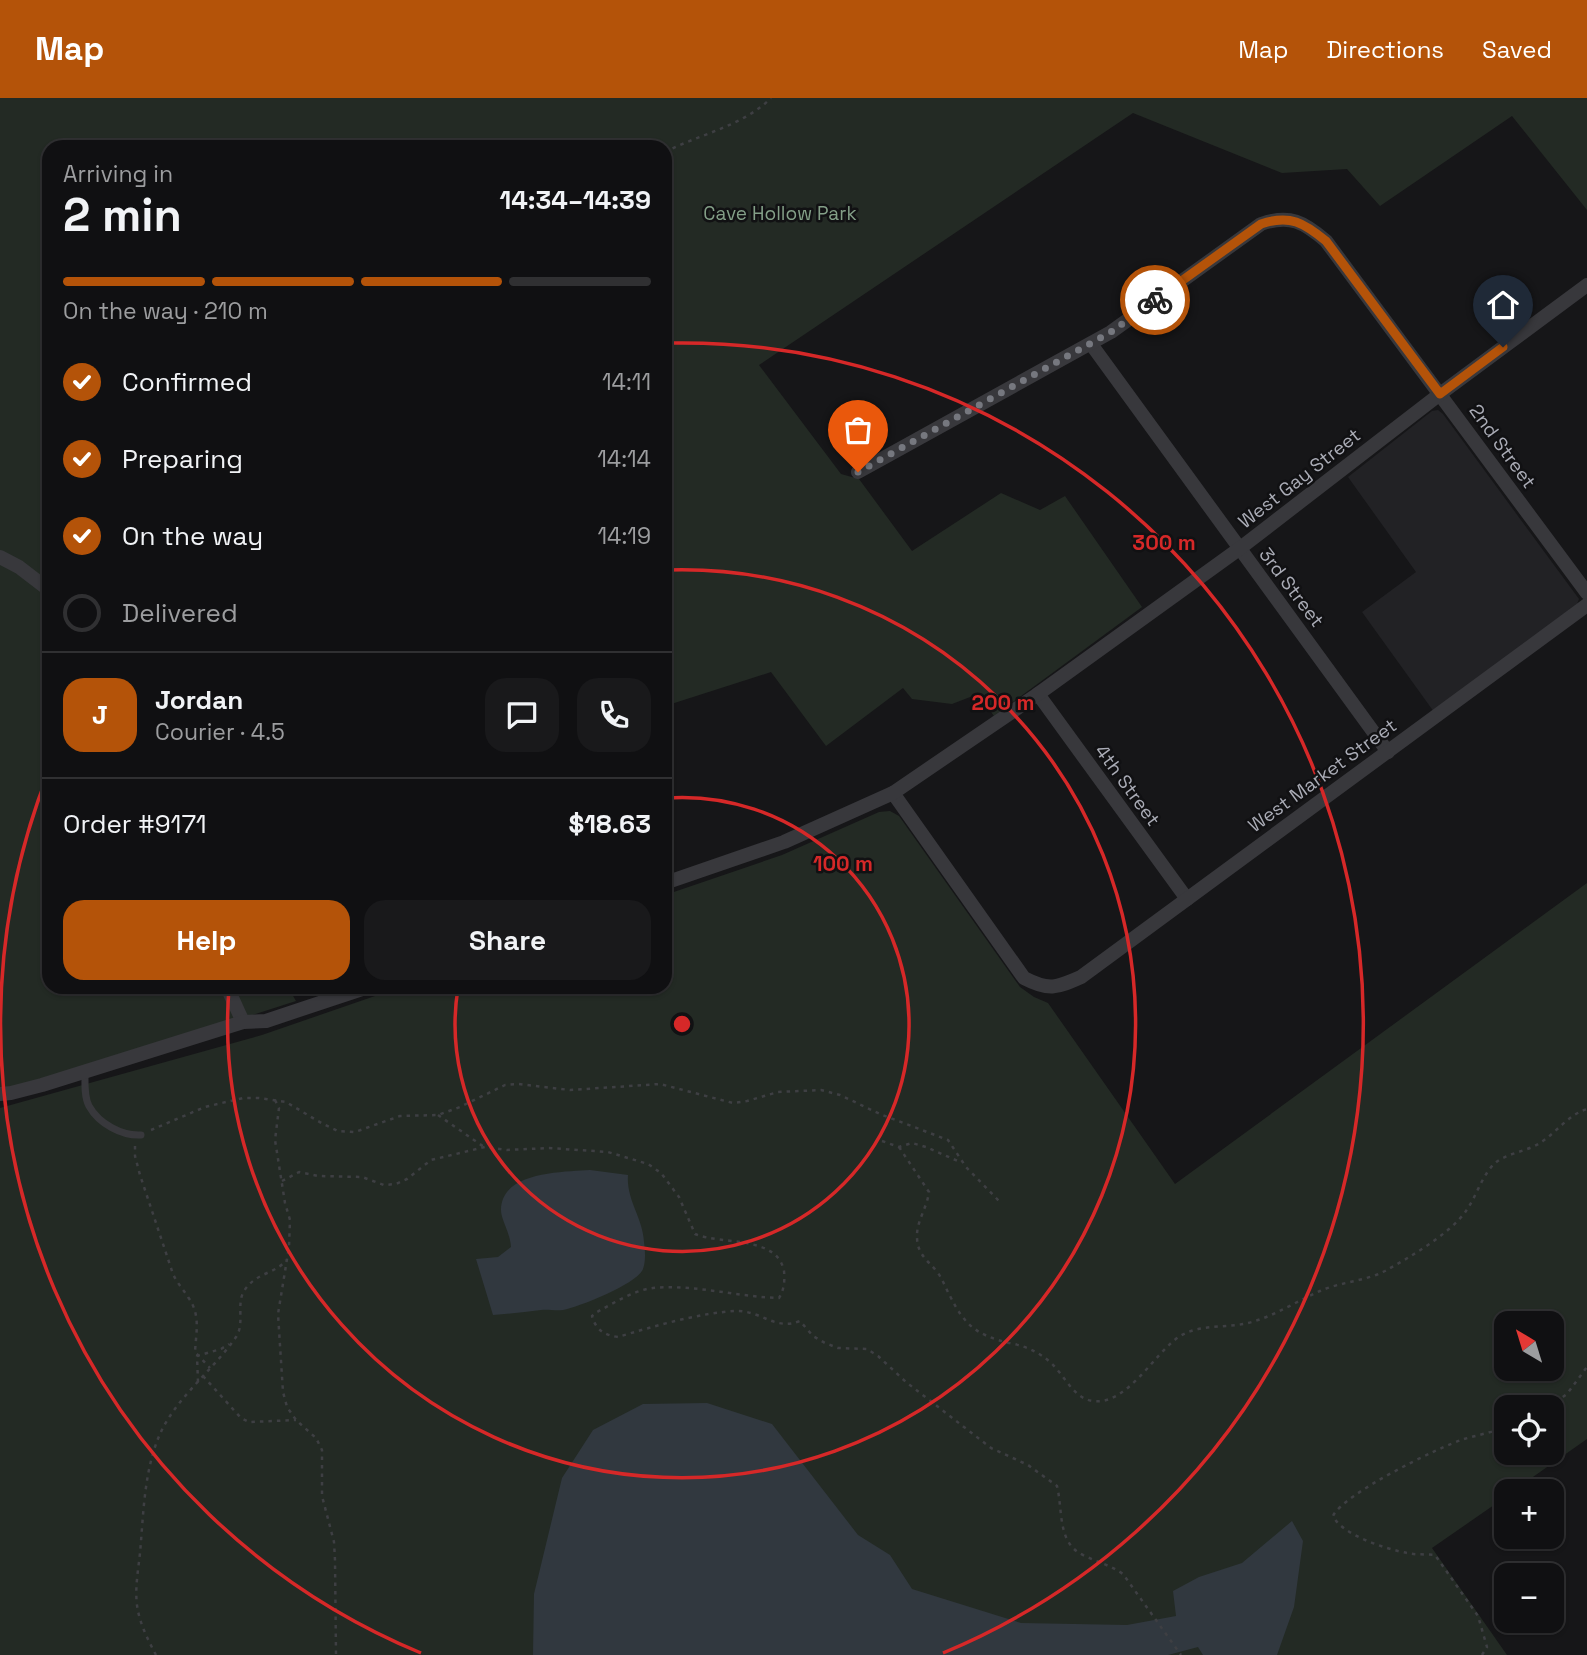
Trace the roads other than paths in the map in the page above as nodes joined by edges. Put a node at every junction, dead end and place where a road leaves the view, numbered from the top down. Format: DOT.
graph roads {
  1 [pos="1587,285"];
  2 [pos="1091,344"];
  3 [pos="1440,394"];
  4 [pos="858,472"];
  5 [pos="1239,549"];
  6 [pos="0,557"];
  7 [pos="42,585"];
  8 [pos="1587,593"];
  9 [pos="1587,606"];
  10 [pos="1038,694"];
  11 [pos="1388,752"];
  12 [pos="893,793"];
  13 [pos="672,881"];
  14 [pos="1187,899"];
  15 [pos="231,994"];
  16 [pos="347,994"];
  17 [pos="243,1022"];
  18 [pos="85,1072"];
  19 [pos="0,1094"];
  20 [pos="141,1135"];
  1 -- 3 [label="street, West Gay Street"];
  2 -- 3 [label="street, 2nd Street"];
  2 -- 4 [label="street"];
  2 -- 5 [label="street, 3rd Street"];
  3 -- 5 [label="street, West Gay Street"];
  3 -- 8 [label="street, 2nd Street"];
  5 -- 10 [label="street, West Gay Street"];
  5 -- 11 [label="street, 3rd Street"];
  6 -- 7 [label="street"];
  9 -- 11 [label="street, West Market Street"];
  10 -- 12 [label="street, West Gay Street"];
  10 -- 14 [label="street, 4th Street"];
  11 -- 14 [label="street, West Market Street"];
  12 -- 13 [label="street, West Gay Street"];
  12 -- 14 [label="street, West Market Street"];
  15 -- 17 [label="street"];
  16 -- 17 [label="street"];
  17 -- 18 [label="street"];
  18 -- 19 [label="street"];
  18 -- 20 [label="lane"];
}
